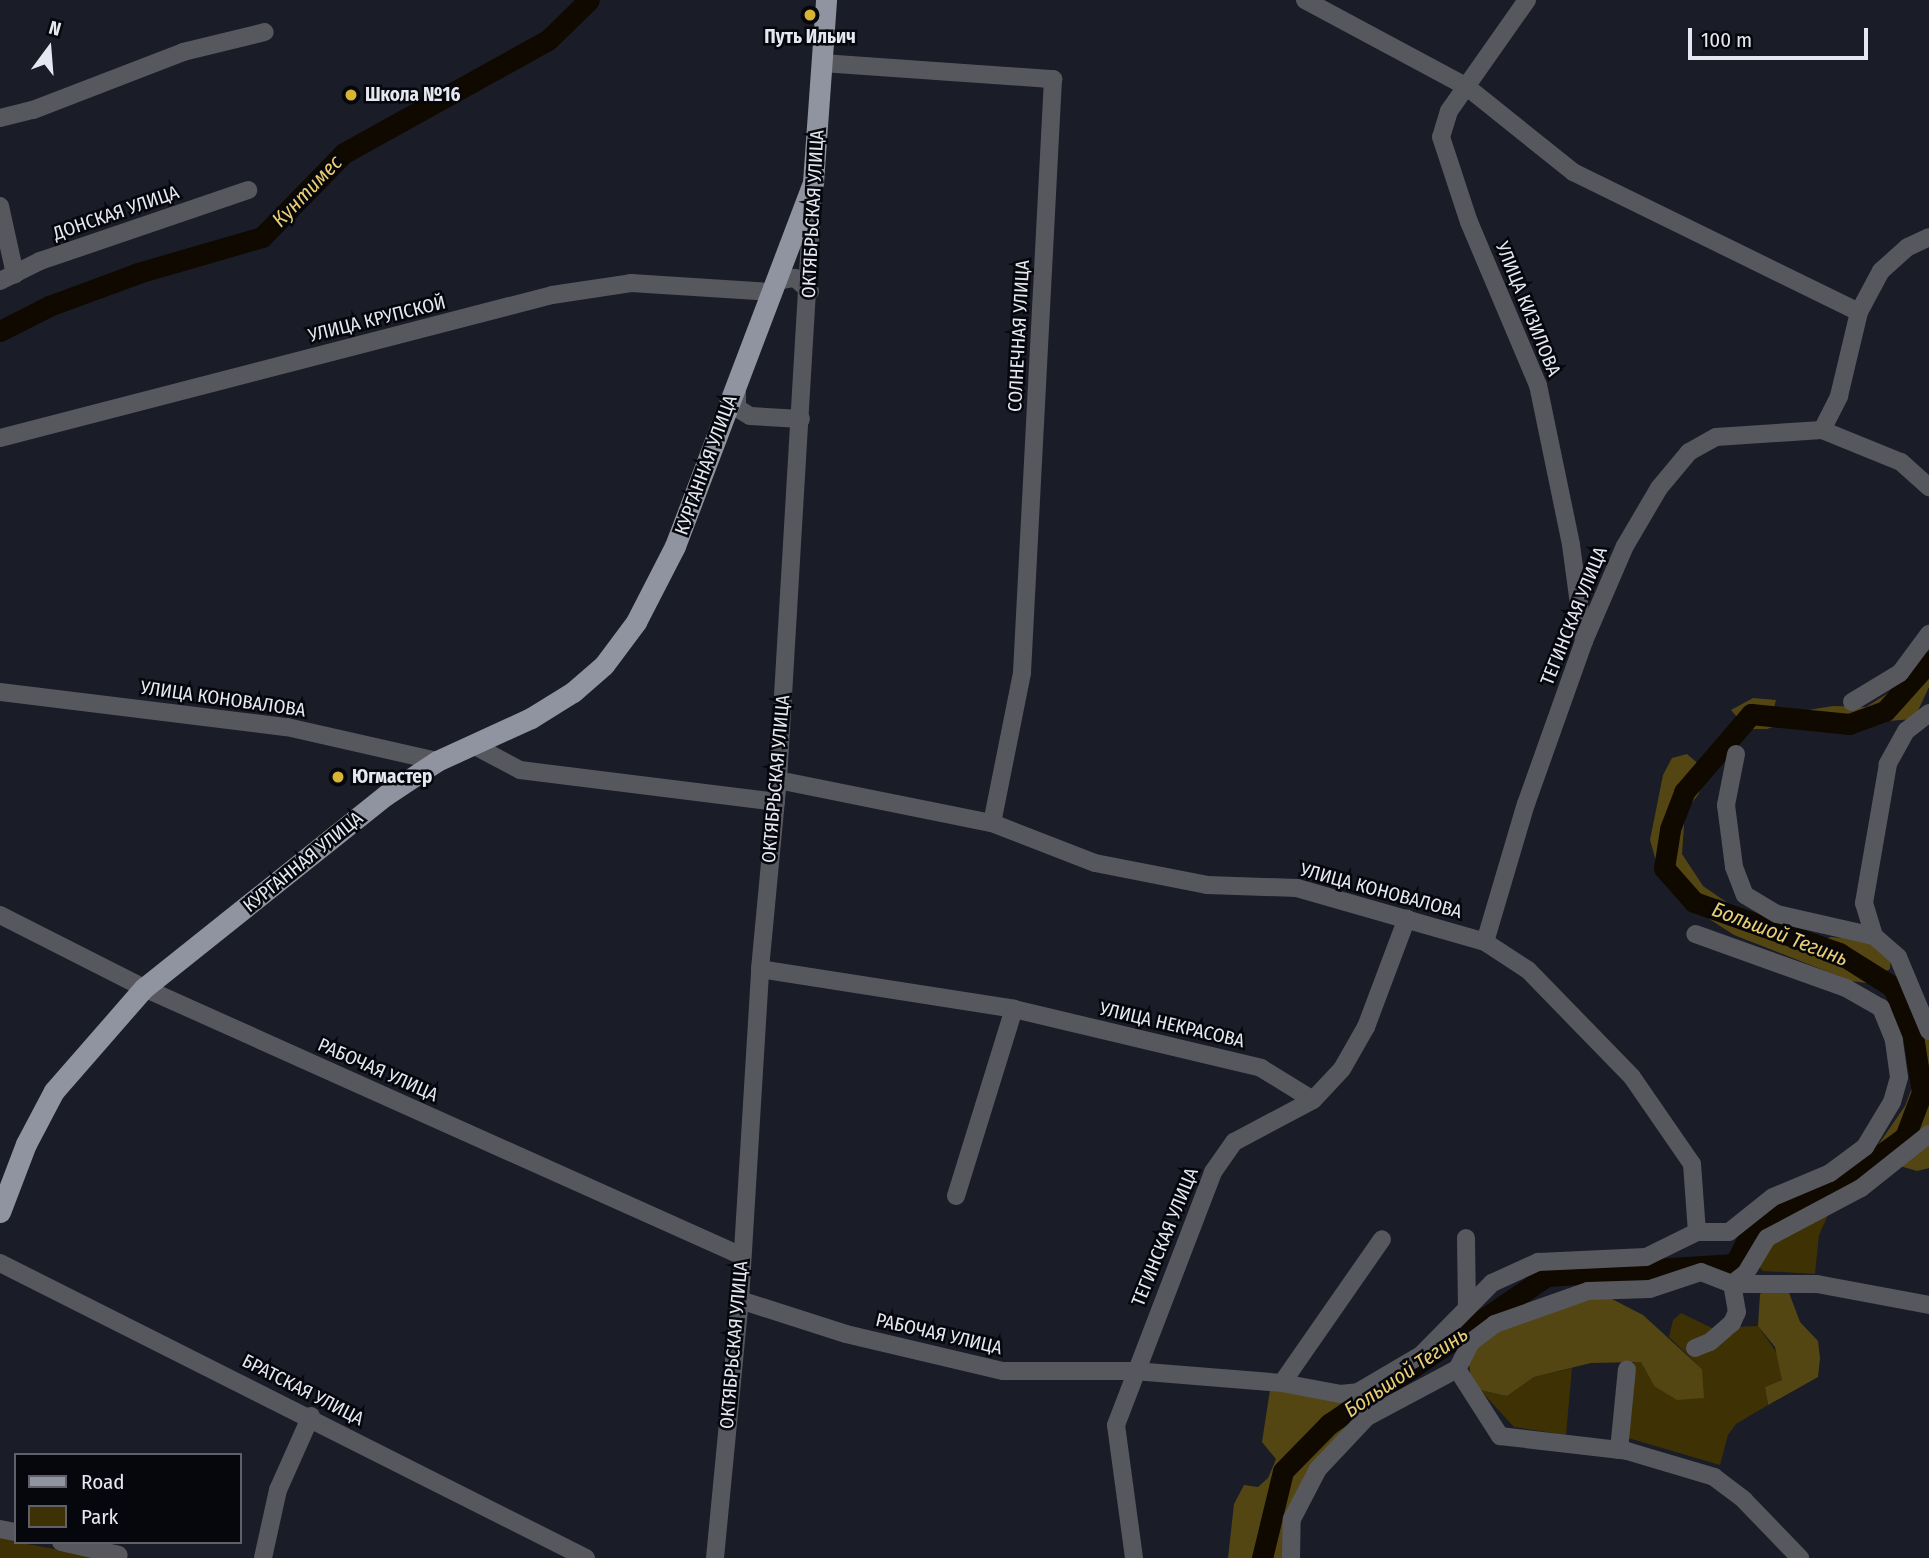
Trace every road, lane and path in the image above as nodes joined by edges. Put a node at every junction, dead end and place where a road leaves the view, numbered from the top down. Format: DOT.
graph roads {
  1 [pos="826,0"];
  2 [pos="1305,0"];
  3 [pos="1527,0"];
  4 [pos="265,32"];
  5 [pos="822,63"];
  6 [pos="1467,87"];
  7 [pos="0,118"];
  8 [pos="813,182"];
  9 [pos="248,190"];
  10 [pos="0,206"];
  11 [pos="1929,237"];
  12 [pos="7,277"];
  13 [pos="773,287"];
  14 [pos="810,291"];
  15 [pos="1859,312"];
  16 [pos="738,376"];
  17 [pos="750,416"];
  18 [pos="801,419"];
  19 [pos="1822,430"];
  20 [pos="0,438"];
  21 [pos="711,452"];
  22 [pos="1929,487"];
  23 [pos="1929,634"];
  24 [pos="1584,641"];
  25 [pos="0,692"];
  26 [pos="1852,702"];
  27 [pos="1929,713"];
  28 [pos="473,745"];
  29 [pos="1736,754"];
  30 [pos="437,761"];
  31 [pos="778,780"];
  32 [pos="776,802"];
  33 [pos="992,823"];
  34 [pos="0,915"];
  35 [pos="1407,918"];
  36 [pos="1695,934"];
  37 [pos="1874,936"];
  38 [pos="1485,942"];
  39 [pos="760,969"];
  40 [pos="144,988"];
  41 [pos="1014,1009"];
  42 [pos="1929,1031"];
  43 [pos="1313,1100"];
  44 [pos="1929,1134"];
  45 [pos="956,1196"];
  46 [pos="0,1212"];
  47 [pos="1696,1232"];
  48 [pos="1466,1238"];
  49 [pos="1382,1239"];
  50 [pos="742,1256"];
  51 [pos="0,1263"];
  52 [pos="1746,1280"];
  53 [pos="740,1300"];
  54 [pos="1929,1305"];
  55 [pos="1467,1308"];
  56 [pos="1695,1348"];
  57 [pos="1627,1368"];
  58 [pos="1457,1369"];
  59 [pos="1134,1371"];
  60 [pos="1282,1383"];
  61 [pos="311,1416"];
  62 [pos="1619,1450"];
  63 [pos="73,1544"];
  64 [pos="120,1552"];
  65 [pos="263,1558"];
  66 [pos="586,1558"];
  67 [pos="715,1558"];
  68 [pos="1134,1558"];
  69 [pos="1291,1558"];
  70 [pos="1800,1558"];
  1 -- 5 [label="main road, ОКТЯБРЬСКАЯ УЛИЦА"];
  2 -- 6 [label="street"];
  3 -- 6 [label="street, УЛИЦА КИЗИЛОВА"];
  4 -- 7 [label="street"];
  5 -- 8 [label="main road, ОКТЯБРЬСКАЯ УЛИЦА"];
  5 -- 33 [label="street, СОЛНЕЧНАЯ УЛИЦА"];
  6 -- 15 [label="street"];
  6 -- 24 [label="street, УЛИЦА КИЗИЛОВА"];
  8 -- 13 [label="main road, КУРГАННАЯ УЛИЦА"];
  8 -- 14 [label="street, ОКТЯБРЬСКАЯ УЛИЦА"];
  9 -- 12 [label="street, ДОНСКАЯ УЛИЦА"];
  10 -- 12 [label="street"];
  11 -- 15 [label="street"];
  13 -- 14 [label="street, УЛИЦА КРУПСКОЙ"];
  13 -- 16 [label="main road, КУРГАННАЯ УЛИЦА"];
  13 -- 20 [label="street, УЛИЦА КРУПСКОЙ"];
  14 -- 18 [label="street, ОКТЯБРЬСКАЯ УЛИЦА"];
  15 -- 19 [label="street"];
  16 -- 17 [label="street, КУРГАННАЯ УЛИЦА"];
  16 -- 21 [label="main road, КУРГАННАЯ УЛИЦА"];
  17 -- 18 [label="street, КУРГАННАЯ УЛИЦА"];
  17 -- 21 [label="street"];
  18 -- 31 [label="street, ОКТЯБРЬСКАЯ УЛИЦА"];
  19 -- 22 [label="street, ТЕГИНСКАЯ УЛИЦА"];
  19 -- 24 [label="street, ТЕГИНСКАЯ УЛИЦА"];
  21 -- 28 [label="main road, КУРГАННАЯ УЛИЦА"];
  23 -- 26 [label="street"];
  24 -- 38 [label="street, ТЕГИНСКАЯ УЛИЦА"];
  25 -- 30 [label="street, УЛИЦА КОНОВАЛОВА"];
  27 -- 37 [label="street"];
  28 -- 30 [label="main road, КУРГАННАЯ УЛИЦА"];
  28 -- 32 [label="street"];
  29 -- 37 [label="street"];
  30 -- 40 [label="main road, КУРГАННАЯ УЛИЦА"];
  31 -- 32 [label="street, ОКТЯБРЬСКАЯ УЛИЦА"];
  31 -- 33 [label="street, УЛИЦА КОНОВАЛОВА"];
  32 -- 39 [label="street, ОКТЯБРЬСКАЯ УЛИЦА"];
  33 -- 35 [label="street, УЛИЦА КОНОВАЛОВА"];
  34 -- 40 [label="street, РАБОЧАЯ УЛИЦА"];
  35 -- 38 [label="street, УЛИЦА КОНОВАЛОВА"];
  35 -- 43 [label="street, ТЕГИНСКАЯ УЛИЦА"];
  36 -- 47 [label="street"];
  37 -- 42 [label="street"];
  38 -- 47 [label="street, УЛИЦА КОНОВАЛОВА"];
  39 -- 41 [label="street, УЛИЦА НЕКРАСОВА"];
  39 -- 50 [label="street, ОКТЯБРЬСКАЯ УЛИЦА"];
  40 -- 46 [label="main road, КУРГАННАЯ УЛИЦА"];
  40 -- 50 [label="street, РАБОЧАЯ УЛИЦА"];
  41 -- 43 [label="street, УЛИЦА НЕКРАСОВА"];
  41 -- 45 [label="street"];
  43 -- 59 [label="street, ТЕГИНСКАЯ УЛИЦА"];
  44 -- 52 [label="street"];
  47 -- 55 [label="street"];
  48 -- 55 [label="street"];
  49 -- 60 [label="street"];
  50 -- 53 [label="street, ОКТЯБРЬСКАЯ УЛИЦА"];
  51 -- 61 [label="street, БРАТСКАЯ УЛИЦА"];
  52 -- 54 [label="street"];
  52 -- 56 [label="street"];
  52 -- 58 [label="street"];
  53 -- 59 [label="street, РАБОЧАЯ УЛИЦА"];
  53 -- 67 [label="street, ОКТЯБРЬСКАЯ УЛИЦА"];
  55 -- 60 [label="street"];
  57 -- 62 [label="street"];
  58 -- 62 [label="street"];
  58 -- 69 [label="street"];
  59 -- 60 [label="street"];
  59 -- 68 [label="street, ТЕГИНСКАЯ УЛИЦА"];
  61 -- 65 [label="street"];
  61 -- 66 [label="street, БРАТСКАЯ УЛИЦА"];
  62 -- 70 [label="street"];
  63 -- 64 [label="street"];
}
